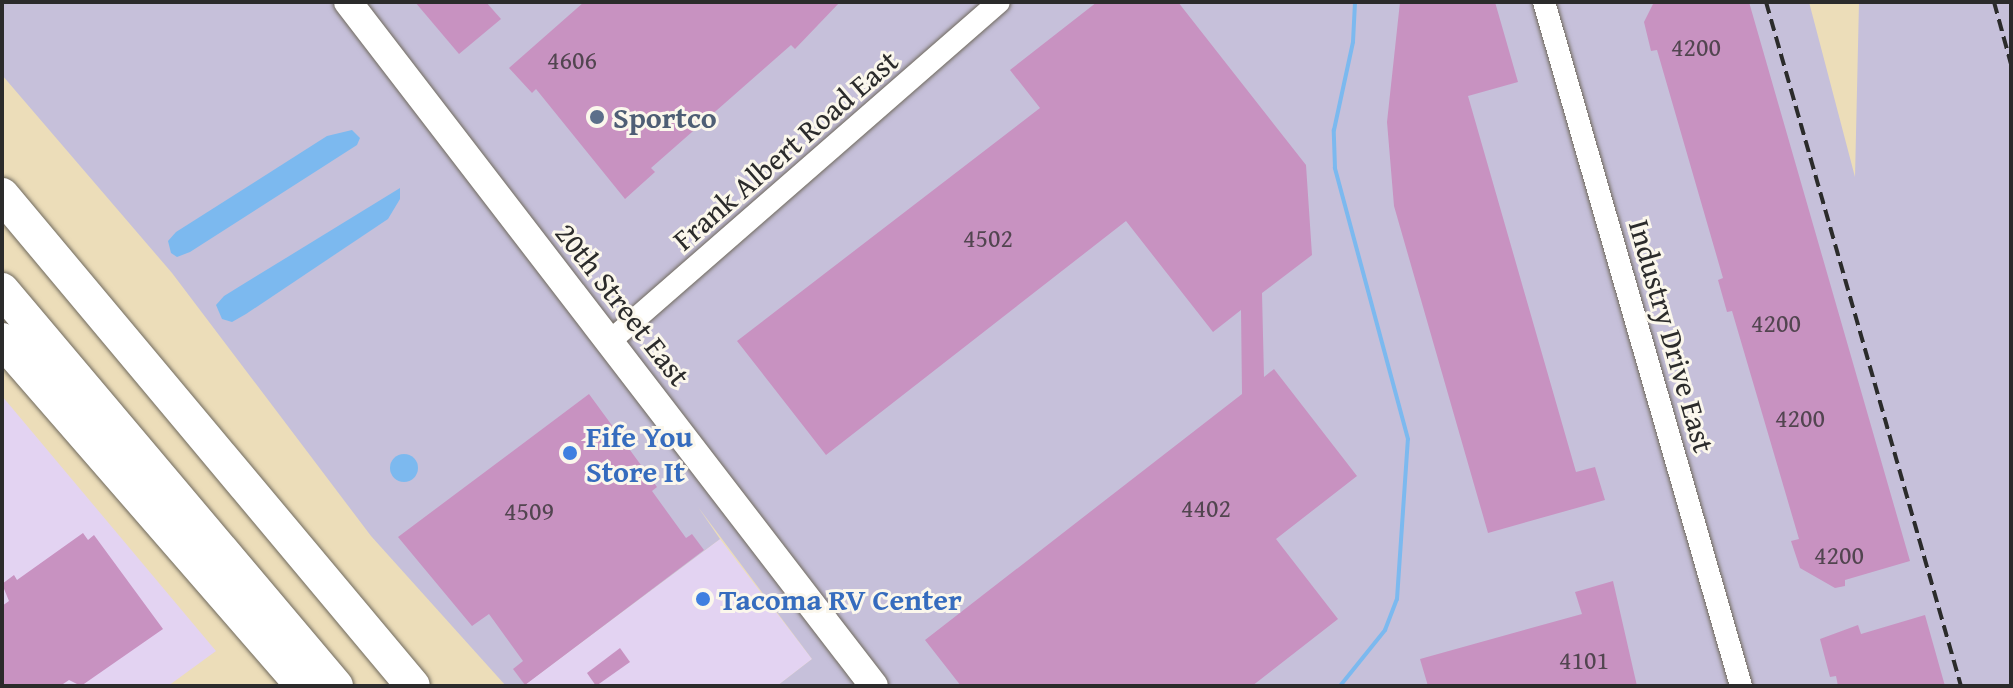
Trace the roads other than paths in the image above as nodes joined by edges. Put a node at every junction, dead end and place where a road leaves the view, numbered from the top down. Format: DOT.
graph roads {
  1 [pos="348,2"];
  2 [pos="999,2"];
  3 [pos="1544,2"];
  4 [pos="2,195"];
  5 [pos="2,290"];
  6 [pos="2,340"];
  7 [pos="609,342"];
  8 [pos="303,686"];
  9 [pos="336,686"];
  10 [pos="413,686"];
  11 [pos="874,686"];
  12 [pos="1741,686"];
  1 -- 7 [label="main road, 20th Street East"];
  2 -- 7 [label="street, Frank Albert Road East"];
  3 -- 12 [label="street, Industry Drive East"];
  4 -- 10 [label="highway"];
  5 -- 9 [label="highway"];
  6 -- 8 [label="highway"];
  7 -- 11 [label="main road, 20th Street East"];
}
